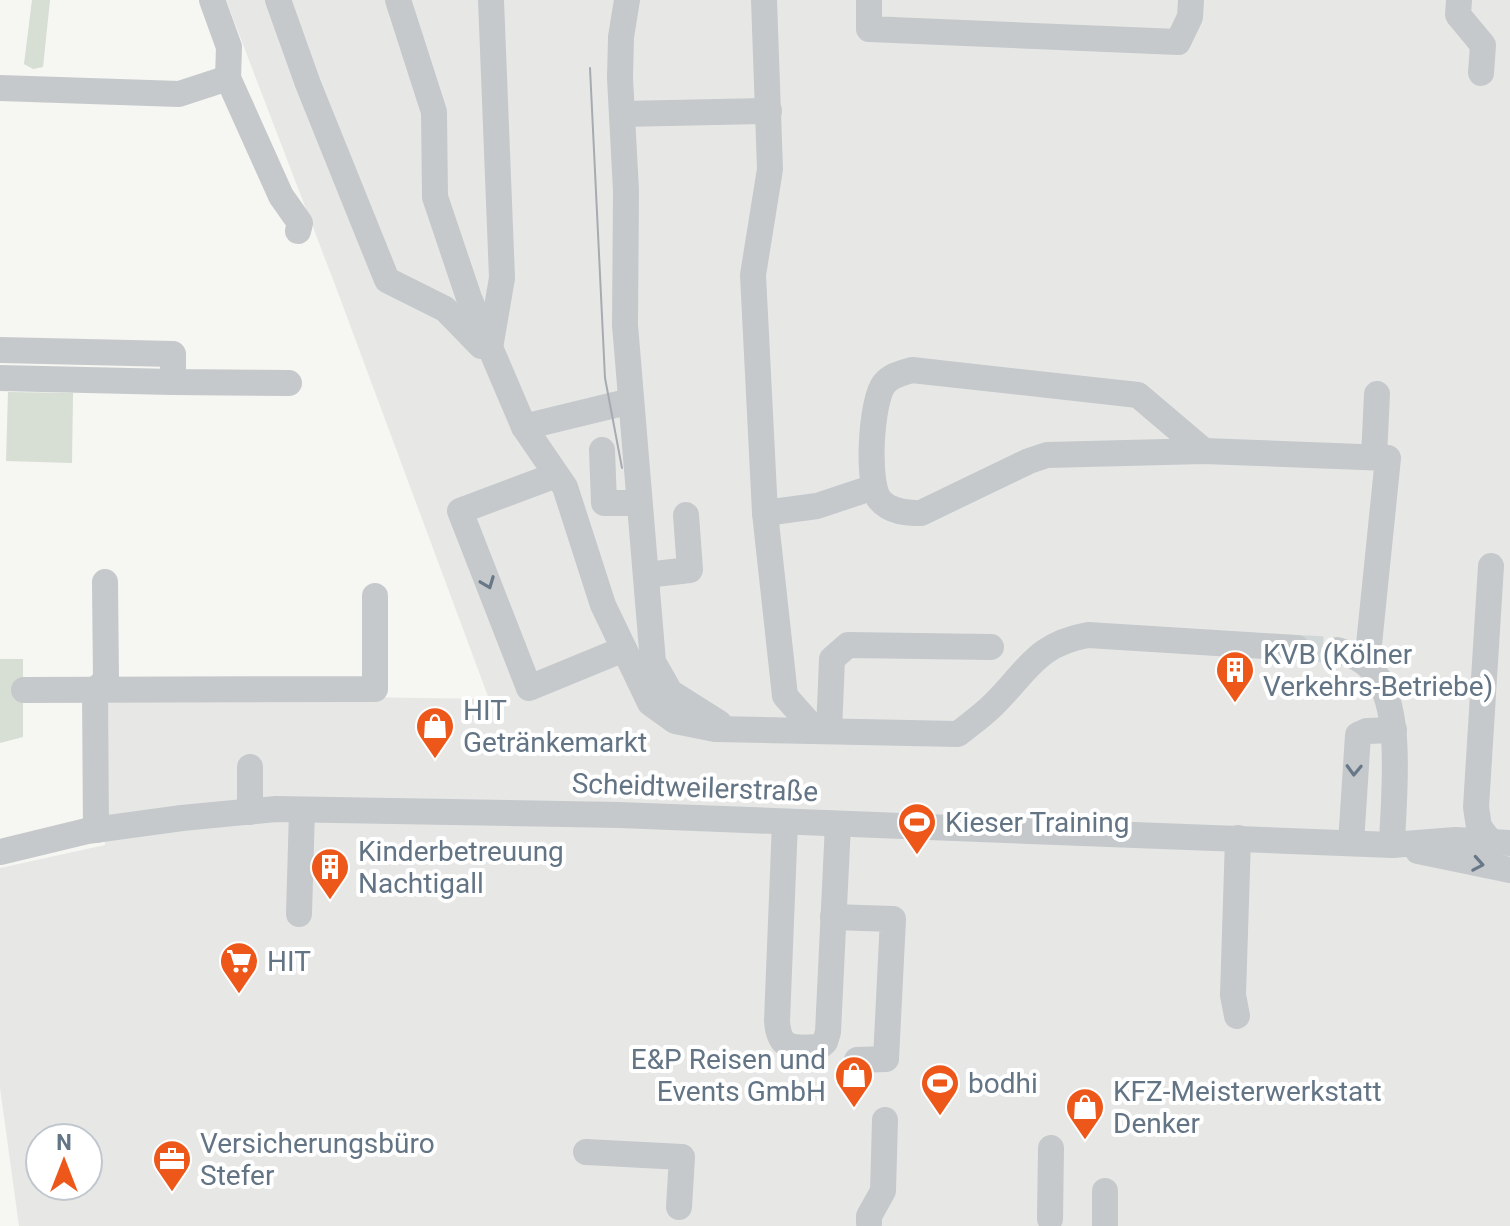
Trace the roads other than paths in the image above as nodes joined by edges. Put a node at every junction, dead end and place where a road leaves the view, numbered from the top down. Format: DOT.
graph roads {
  1 [pos="212,0"];
  2 [pos="278,0"];
  3 [pos="398,0"];
  4 [pos="491,0"];
  5 [pos="627,0"];
  6 [pos="764,0"];
  7 [pos="869,0"];
  8 [pos="1191,0"];
  9 [pos="1459,0"];
  10 [pos="1481,73"];
  11 [pos="228,78"];
  12 [pos="0,88"];
  13 [pos="769,111"];
  14 [pos="622,114"];
  15 [pos="298,231"];
  16 [pos="0,350"];
  17 [pos="492,354"];
  18 [pos="0,378"];
  19 [pos="173,382"];
  20 [pos="289,383"];
  21 [pos="1377,394"];
  22 [pos="631,401"];
  23 [pos="524,427"];
  24 [pos="602,450"];
  25 [pos="1204,451"];
  26 [pos="1374,457"];
  27 [pos="556,475"];
  28 [pos="874,487"];
  29 [pos="639,503"];
  30 [pos="765,513"];
  31 [pos="686,515"];
  32 [pos="1491,566"];
  33 [pos="646,575"];
  34 [pos="105,582"];
  35 [pos="375,596"];
  36 [pos="991,647"];
  37 [pos="1297,648"];
  38 [pos="624,649"];
  39 [pos="1337,650"];
  40 [pos="1367,664"];
  41 [pos="24,690"];
  42 [pos="95,690"];
  43 [pos="729,729"];
  44 [pos="1394,730"];
  45 [pos="823,731"];
  46 [pos="250,767"];
  47 [pos="302,810"];
  48 [pos="250,812"];
  49 [pos="785,822"];
  50 [pos="838,824"];
  51 [pos="96,830"];
  52 [pos="1238,838"];
  53 [pos="1499,842"];
  54 [pos="1351,843"];
  55 [pos="1392,845"];
  56 [pos="0,852"];
  57 [pos="1510,870"];
  58 [pos="299,914"];
  59 [pos="833,917"];
  60 [pos="1237,1016"];
  61 [pos="857,1060"];
  62 [pos="885,1120"];
  63 [pos="1051,1148"];
  64 [pos="586,1152"];
  65 [pos="1105,1191"];
  66 [pos="679,1207"];
  67 [pos="1050,1219"];
  68 [pos="869,1223"];
  69 [pos="1105,1225"];
  1 -- 11 [label="street"];
  2 -- 17 [label="street"];
  3 -- 17 [label="street"];
  4 -- 17 [label="street"];
  5 -- 14 [label="street"];
  6 -- 13 [label="street"];
  7 -- 8 [label="street"];
  9 -- 10 [label="street"];
  11 -- 12 [label="street"];
  11 -- 15 [label="street"];
  13 -- 14 [label="street"];
  13 -- 30 [label="street"];
  14 -- 22 [label="street"];
  16 -- 19 [label="street"];
  17 -- 23 [label="street"];
  18 -- 19 [label="street"];
  19 -- 20 [label="street"];
  21 -- 26 [label="street"];
  22 -- 23 [label="street"];
  22 -- 29 [label="street"];
  23 -- 27 [label="street"];
  24 -- 29 [label="street"];
  25 -- 26 [label="street"];
  25 -- 28 [label="street"];
  25 -- 28 [label="street"];
  26 -- 40 [label="street"];
  27 -- 38 [label="street"];
  27 -- 38 [label="street, one-way"];
  28 -- 30 [label="street"];
  29 -- 33 [label="street"];
  30 -- 45 [label="street"];
  31 -- 33 [label="street"];
  32 -- 53 [label="street"];
  33 -- 43 [label="street"];
  34 -- 42 [label="street"];
  35 -- 42 [label="street"];
  36 -- 45 [label="street"];
  37 -- 45 [label="street"];
  38 -- 43 [label="street"];
  39 -- 40 [label="street"];
  40 -- 44 [label="street"];
  41 -- 42 [label="street"];
  42 -- 51 [label="street"];
  43 -- 45 [label="street"];
  44 -- 54 [label="street, one-way"];
  44 -- 55 [label="street"];
  46 -- 48 [label="street"];
  47 -- 48 [label="street, Scheidtweilerstraße"];
  47 -- 49 [label="street, Scheidtweilerstraße"];
  47 -- 58 [label="street"];
  48 -- 51 [label="street, Scheidtweilerstraße"];
  49 -- 50 [label="street, Scheidtweilerstraße"];
  49 -- 59 [label="street"];
  50 -- 52 [label="street, Scheidtweilerstraße"];
  50 -- 59 [label="street"];
  51 -- 56 [label="street, Scheidtweilerstraße"];
  52 -- 54 [label="street, Scheidtweilerstraße"];
  52 -- 60 [label="street"];
  53 -- 55 [label="street, Scheidtweilerstraße"];
  54 -- 55 [label="street, Scheidtweilerstraße"];
  55 -- 57 [label="street, Scheidtweilerstraße, one-way"];
  59 -- 61 [label="street"];
  62 -- 68 [label="street"];
  63 -- 67 [label="street"];
  64 -- 66 [label="street"];
  65 -- 69 [label="street"];
}
